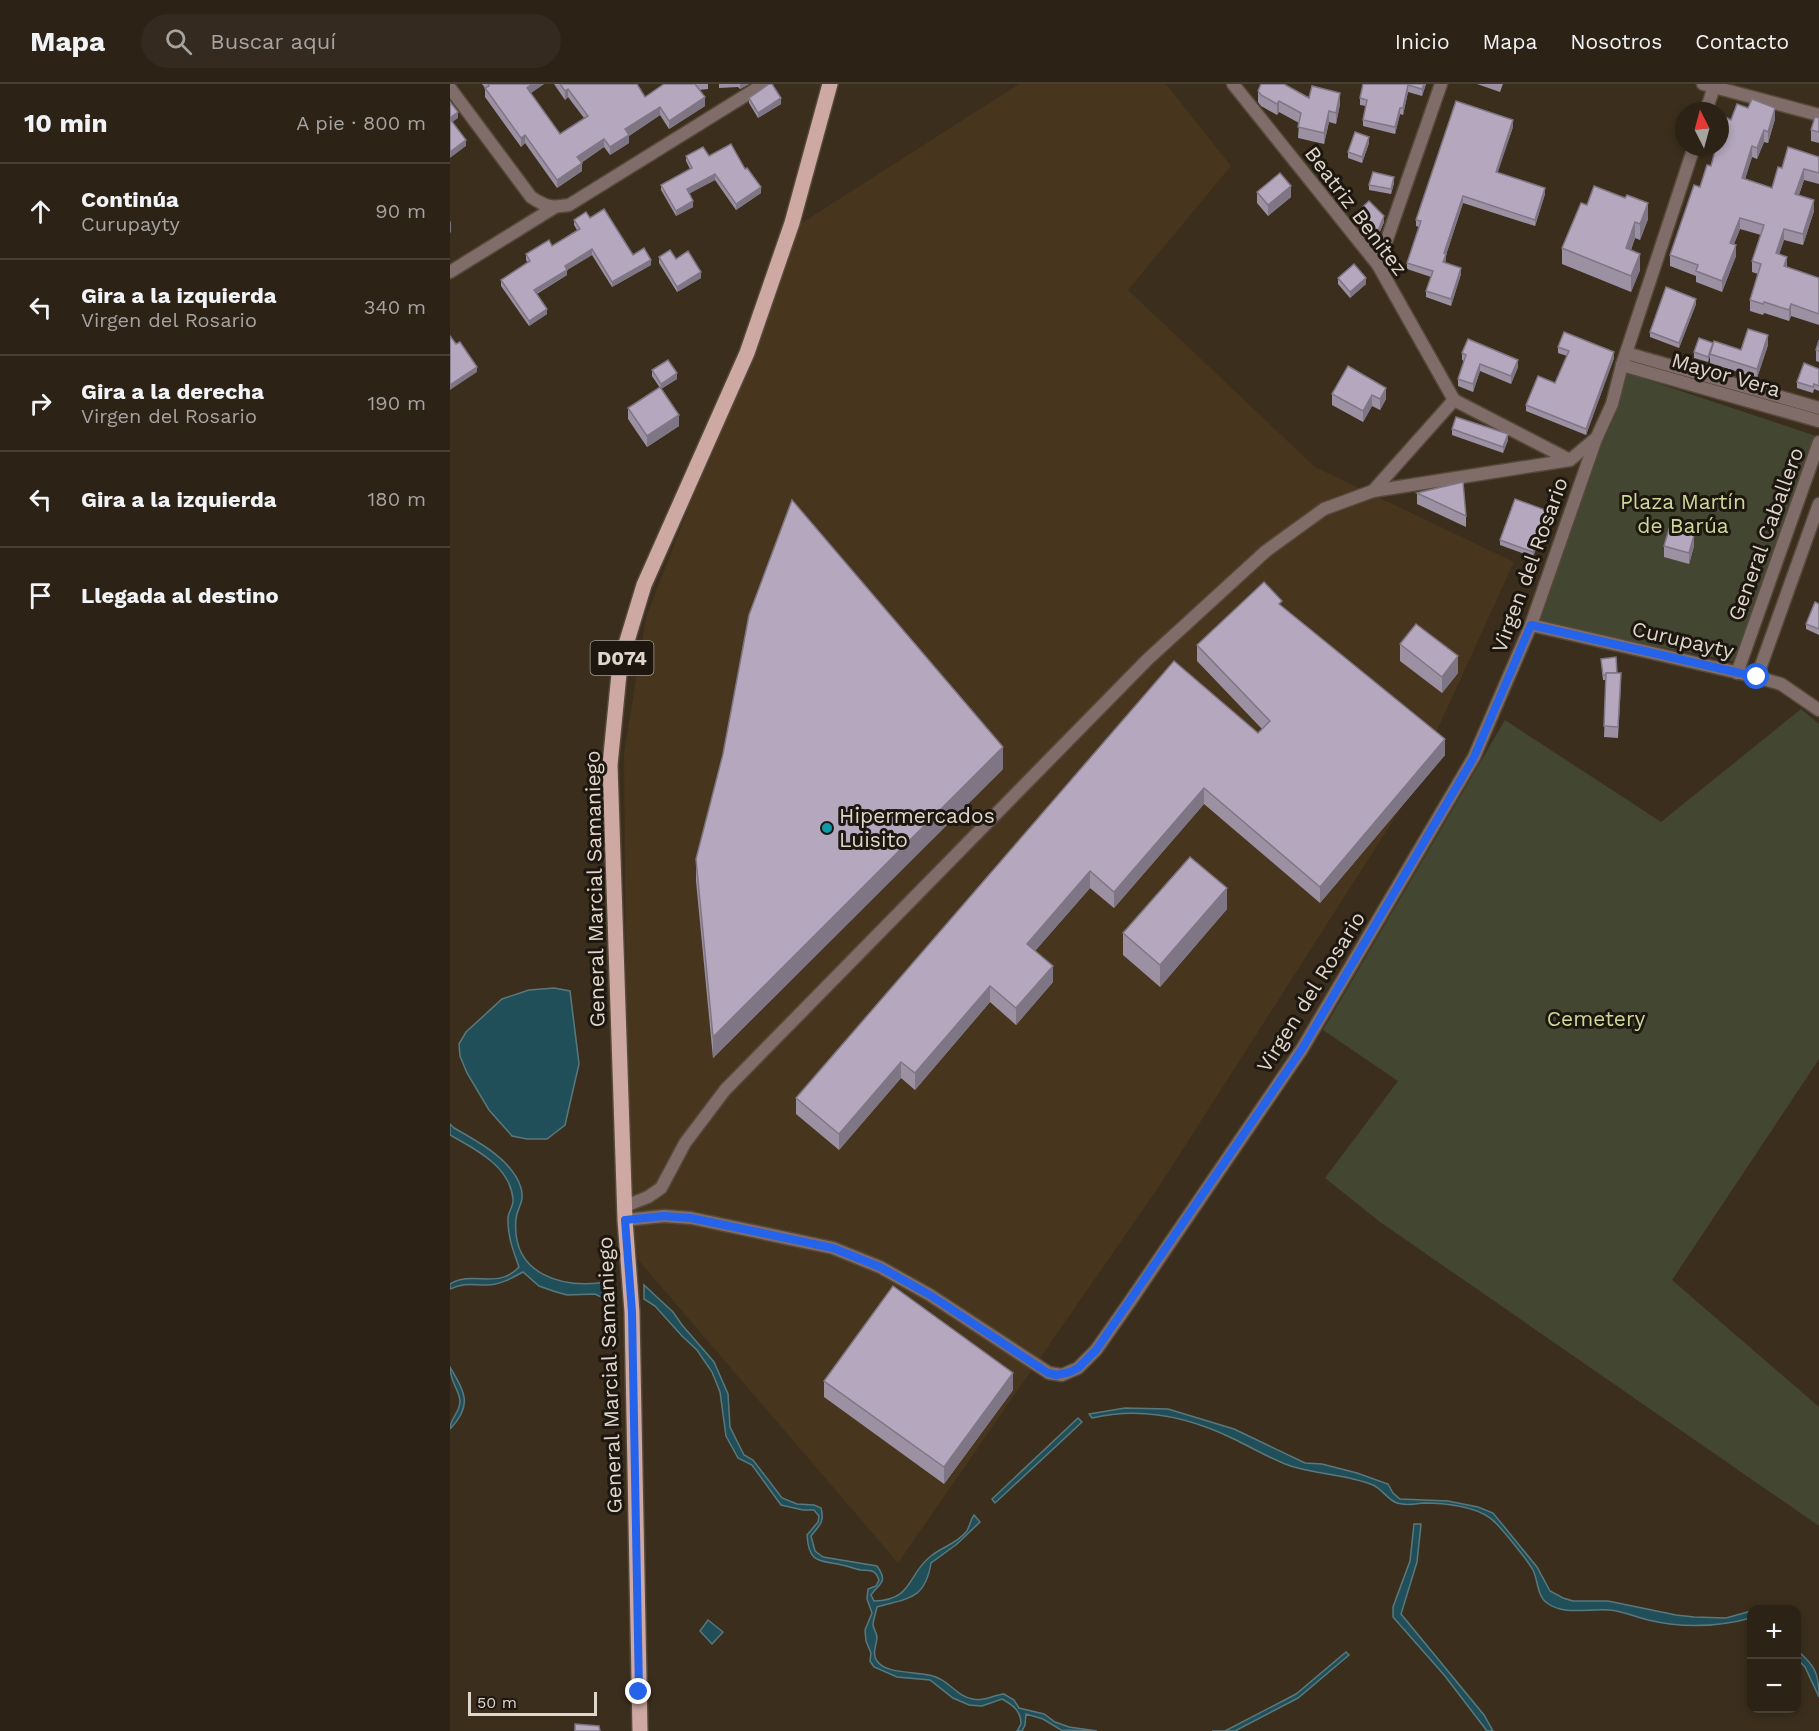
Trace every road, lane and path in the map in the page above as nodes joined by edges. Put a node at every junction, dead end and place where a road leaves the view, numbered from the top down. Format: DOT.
graph roads {
  1 [pos="764,84"];
  2 [pos="830,84"];
  3 [pos="1233,84"];
  4 [pos="1441,84"];
  5 [pos="1711,85"];
  6 [pos="450,88"];
  7 [pos="1708,102"];
  8 [pos="1819,115"];
  9 [pos="1691,156"];
  10 [pos="549,206"];
  11 [pos="1378,265"];
  12 [pos="450,272"];
  13 [pos="1624,359"];
  14 [pos="1454,400"];
  15 [pos="1819,408"];
  16 [pos="1819,421"];
  17 [pos="1596,438"];
  18 [pos="1819,442"];
  19 [pos="1570,460"];
  20 [pos="1373,491"];
  21 [pos="1819,504"];
  22 [pos="1531,625"];
  23 [pos="1737,673"];
  24 [pos="1757,677"];
  25 [pos="1819,710"];
  26 [pos="625,1213"];
  27 [pos="639,1731"];
  1 -- 10 [label="street"];
  2 -- 26 [label="main road, General Marcial Samaniego / D074"];
  3 -- 11 [label="street, Beatriz Benitez"];
  4 -- 11 [label="street"];
  5 -- 7 [label="street"];
  5 -- 8 [label="street"];
  6 -- 10 [label="street"];
  9 -- 13 [label="street, Virgen del Rosario"];
  10 -- 12 [label="street"];
  11 -- 14 [label="street, Beatriz Benitez"];
  13 -- 15 [label="street, Mayor Vera"];
  13 -- 16 [label="street, Mayor Vera"];
  13 -- 17 [label="street, Virgen del Rosario"];
  14 -- 19 [label="street"];
  14 -- 20 [label="street"];
  17 -- 19 [label="street"];
  17 -- 22 [label="street, Virgen del Rosario"];
  18 -- 23 [label="street, General Caballero"];
  19 -- 20 [label="street"];
  20 -- 26 [label="street"];
  21 -- 24 [label="street, General Caballero"];
  22 -- 23 [label="street, Curupayty"];
  22 -- 26 [label="street, Virgen del Rosario"];
  23 -- 24 [label="street, Curupayty"];
  24 -- 25 [label="street, Curupayty"];
  26 -- 27 [label="main road, General Marcial Samaniego / D074"];
}
